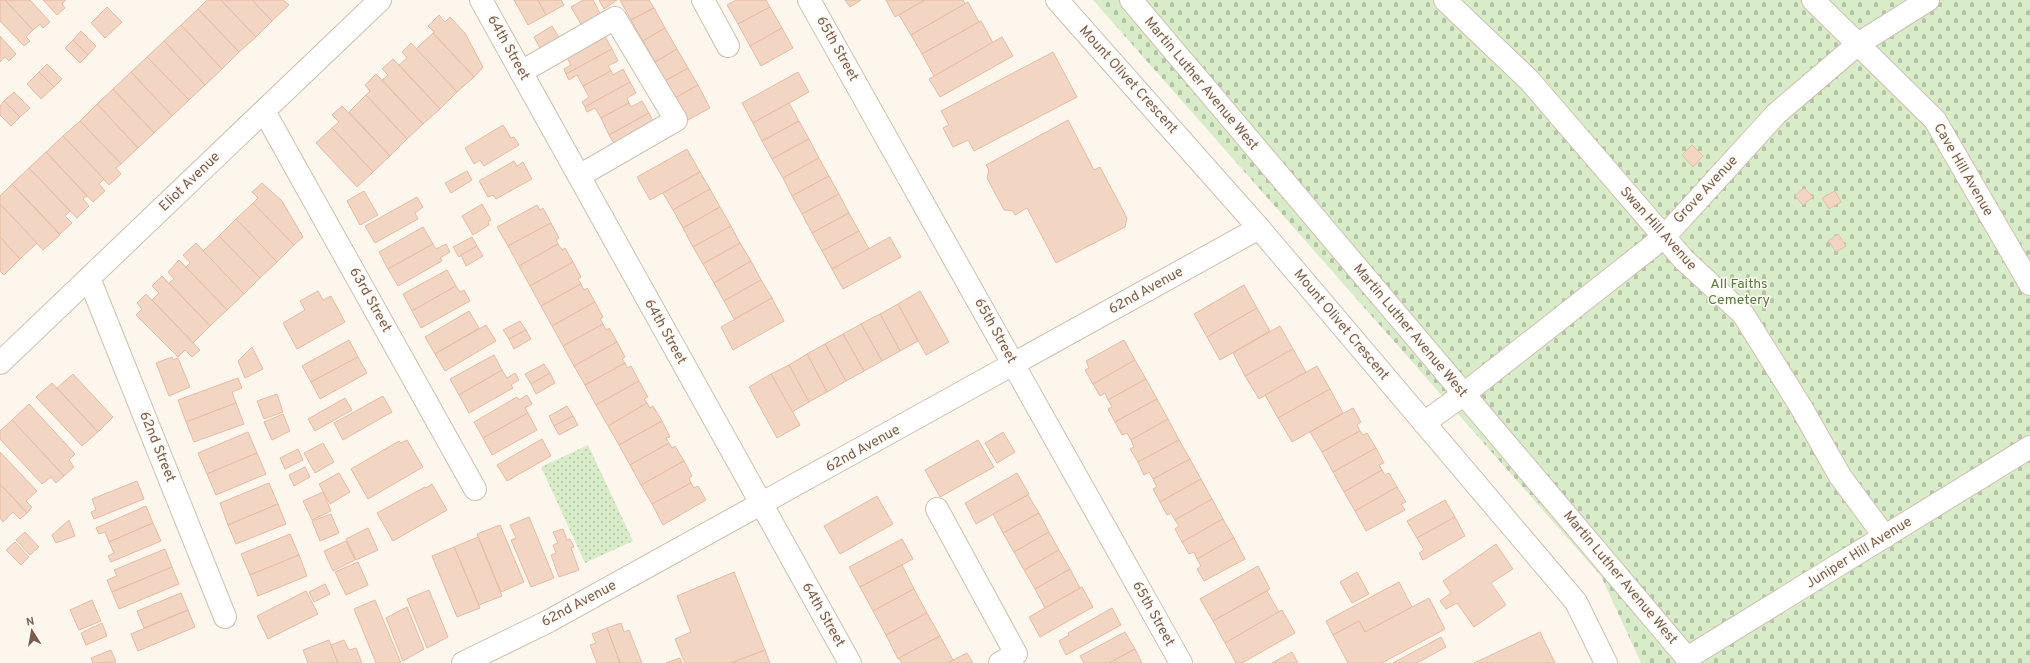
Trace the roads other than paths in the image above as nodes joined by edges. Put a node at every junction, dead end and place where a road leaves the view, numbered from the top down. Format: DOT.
graph roads {
  1 [pos="380,0"];
  2 [pos="481,0"];
  3 [pos="703,0"];
  4 [pos="810,0"];
  5 [pos="1057,0"];
  6 [pos="1130,0"];
  7 [pos="1445,0"];
  8 [pos="1813,0"];
  9 [pos="1928,0"];
  10 [pos="1858,44"];
  11 [pos="728,46"];
  12 [pos="521,72"];
  13 [pos="264,110"];
  14 [pos="579,176"];
  15 [pos="1259,228"];
  16 [pos="1664,236"];
  17 [pos="89,278"];
  18 [pos="2030,284"];
  19 [pos="0,363"];
  20 [pos="1014,365"];
  21 [pos="1464,394"];
  22 [pos="1424,422"];
  23 [pos="2030,447"];
  24 [pos="475,489"];
  25 [pos="761,505"];
  26 [pos="937,509"];
  27 [pos="1885,537"];
  28 [pos="225,617"];
  29 [pos="1688,661"];
  30 [pos="463,663"];
  31 [pos="850,663"];
  32 [pos="1000,663"];
  33 [pos="1181,663"];
  34 [pos="1606,663"];
  1 -- 13 [label="street, Eliot Avenue"];
  2 -- 12 [label="street, 64th Street"];
  3 -- 11 [label="street"];
  4 -- 20 [label="street, 65th Street"];
  5 -- 15 [label="street, Mount Olivet Crescent"];
  6 -- 21 [label="street, Martin Luther Avenue West"];
  7 -- 16 [label="street, Swan Hill Avenue"];
  8 -- 10 [label="street, Cave Hill Avenue"];
  9 -- 10 [label="street, Grove Avenue"];
  10 -- 16 [label="street, Grove Avenue"];
  10 -- 18 [label="street, Cave Hill Avenue"];
  12 -- 14 [label="street, 64th Street"];
  12 -- 14 [label="street"];
  13 -- 17 [label="street, Eliot Avenue"];
  13 -- 24 [label="street, 63rd Street"];
  14 -- 25 [label="street, 64th Street"];
  15 -- 20 [label="street, 62nd Avenue"];
  15 -- 22 [label="street, Mount Olivet Crescent"];
  16 -- 21 [label="street, Grove Avenue"];
  16 -- 27 [label="street, Swan Hill Avenue"];
  17 -- 19 [label="street, Eliot Avenue"];
  17 -- 28 [label="street, 62nd Street"];
  20 -- 25 [label="street, 62nd Avenue"];
  20 -- 33 [label="street, 65th Street"];
  21 -- 22 [label="street, Grove Avenue"];
  21 -- 29 [label="street, Martin Luther Avenue West"];
  22 -- 34 [label="street, Mount Olivet Crescent"];
  23 -- 27 [label="street, Juniper Hill Avenue"];
  25 -- 30 [label="street, 62nd Avenue"];
  25 -- 31 [label="street, 64th Street"];
  26 -- 32 [label="street"];
  27 -- 29 [label="street, Juniper Hill Avenue"];
}
